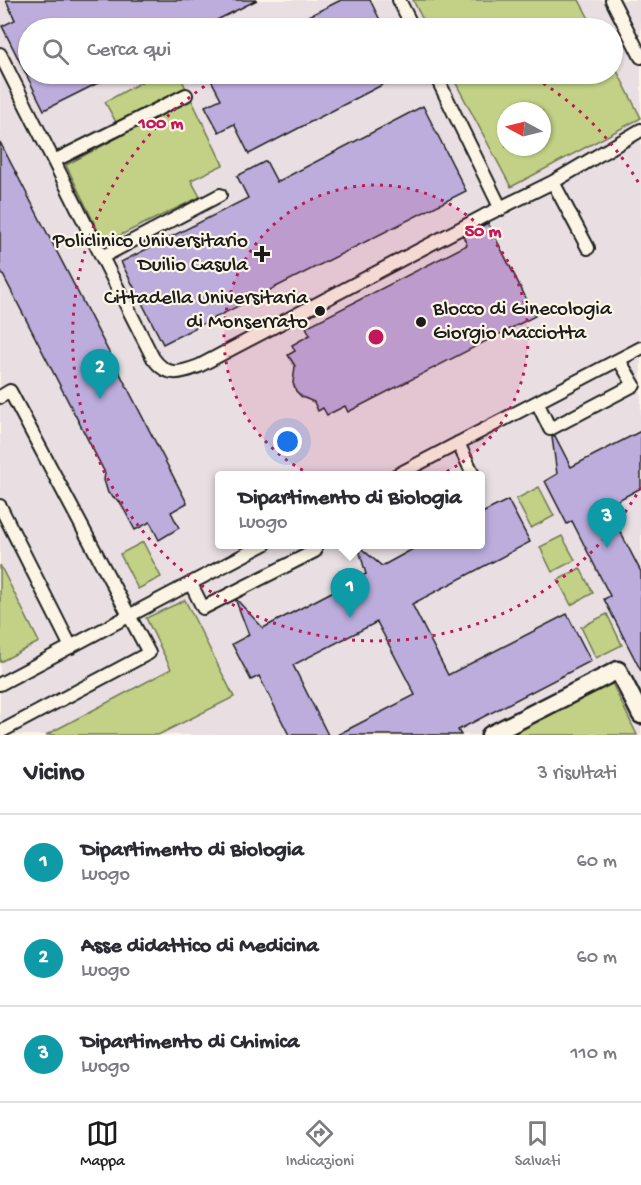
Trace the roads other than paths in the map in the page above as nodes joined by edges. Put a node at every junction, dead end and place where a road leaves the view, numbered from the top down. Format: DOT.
graph roads {
  1 [pos="399,0"];
  2 [pos="612,0"];
  3 [pos="408,18"];
  4 [pos="621,18"];
  5 [pos="623,22"];
  6 [pos="0,54"];
  7 [pos="641,57"];
  8 [pos="440,84"];
  9 [pos="186,95"];
  10 [pos="641,130"];
  11 [pos="54,161"];
  12 [pos="553,182"];
  13 [pos="220,195"];
  14 [pos="501,209"];
  15 [pos="588,248"];
  16 [pos="102,257"];
  17 [pos="641,348"];
  18 [pos="619,360"];
  19 [pos="0,397"];
  20 [pos="537,402"];
  21 [pos="458,443"];
  22 [pos="405,471"];
  23 [pos="472,471"];
  24 [pos="0,506"];
  25 [pos="256,549"];
  26 [pos="314,549"];
  27 [pos="191,584"];
  28 [pos="130,616"];
  29 [pos="71,647"];
  30 [pos="0,684"];
  31 [pos="641,715"];
  32 [pos="0,732"];
  33 [pos="490,735"];
  1 -- 3 [label="lane"];
  2 -- 4 [label="lane"];
  5 -- 7 [label="lane"];
  6 -- 11 [label="lane"];
  8 -- 14 [label="lane"];
  9 -- 11 [label="lane"];
  10 -- 12 [label="lane"];
  11 -- 16 [label="lane"];
  12 -- 14 [label="lane"];
  12 -- 15 [label="lane"];
  13 -- 16 [label="lane"];
  14 -- 16 [label="lane"];
  17 -- 18 [label="lane"];
  18 -- 20 [label="lane"];
  18 -- 20 [label="lane"];
  19 -- 28 [label="lane"];
  20 -- 21 [label="lane"];
  21 -- 22 [label="lane"];
  21 -- 23 [label="lane"];
  24 -- 29 [label="lane"];
  25 -- 27 [label="lane"];
  26 -- 27 [label="lane"];
  27 -- 28 [label="lane"];
  28 -- 29 [label="lane"];
  28 -- 32 [label="lane"];
  29 -- 30 [label="lane"];
  31 -- 33 [label="street"];
}
